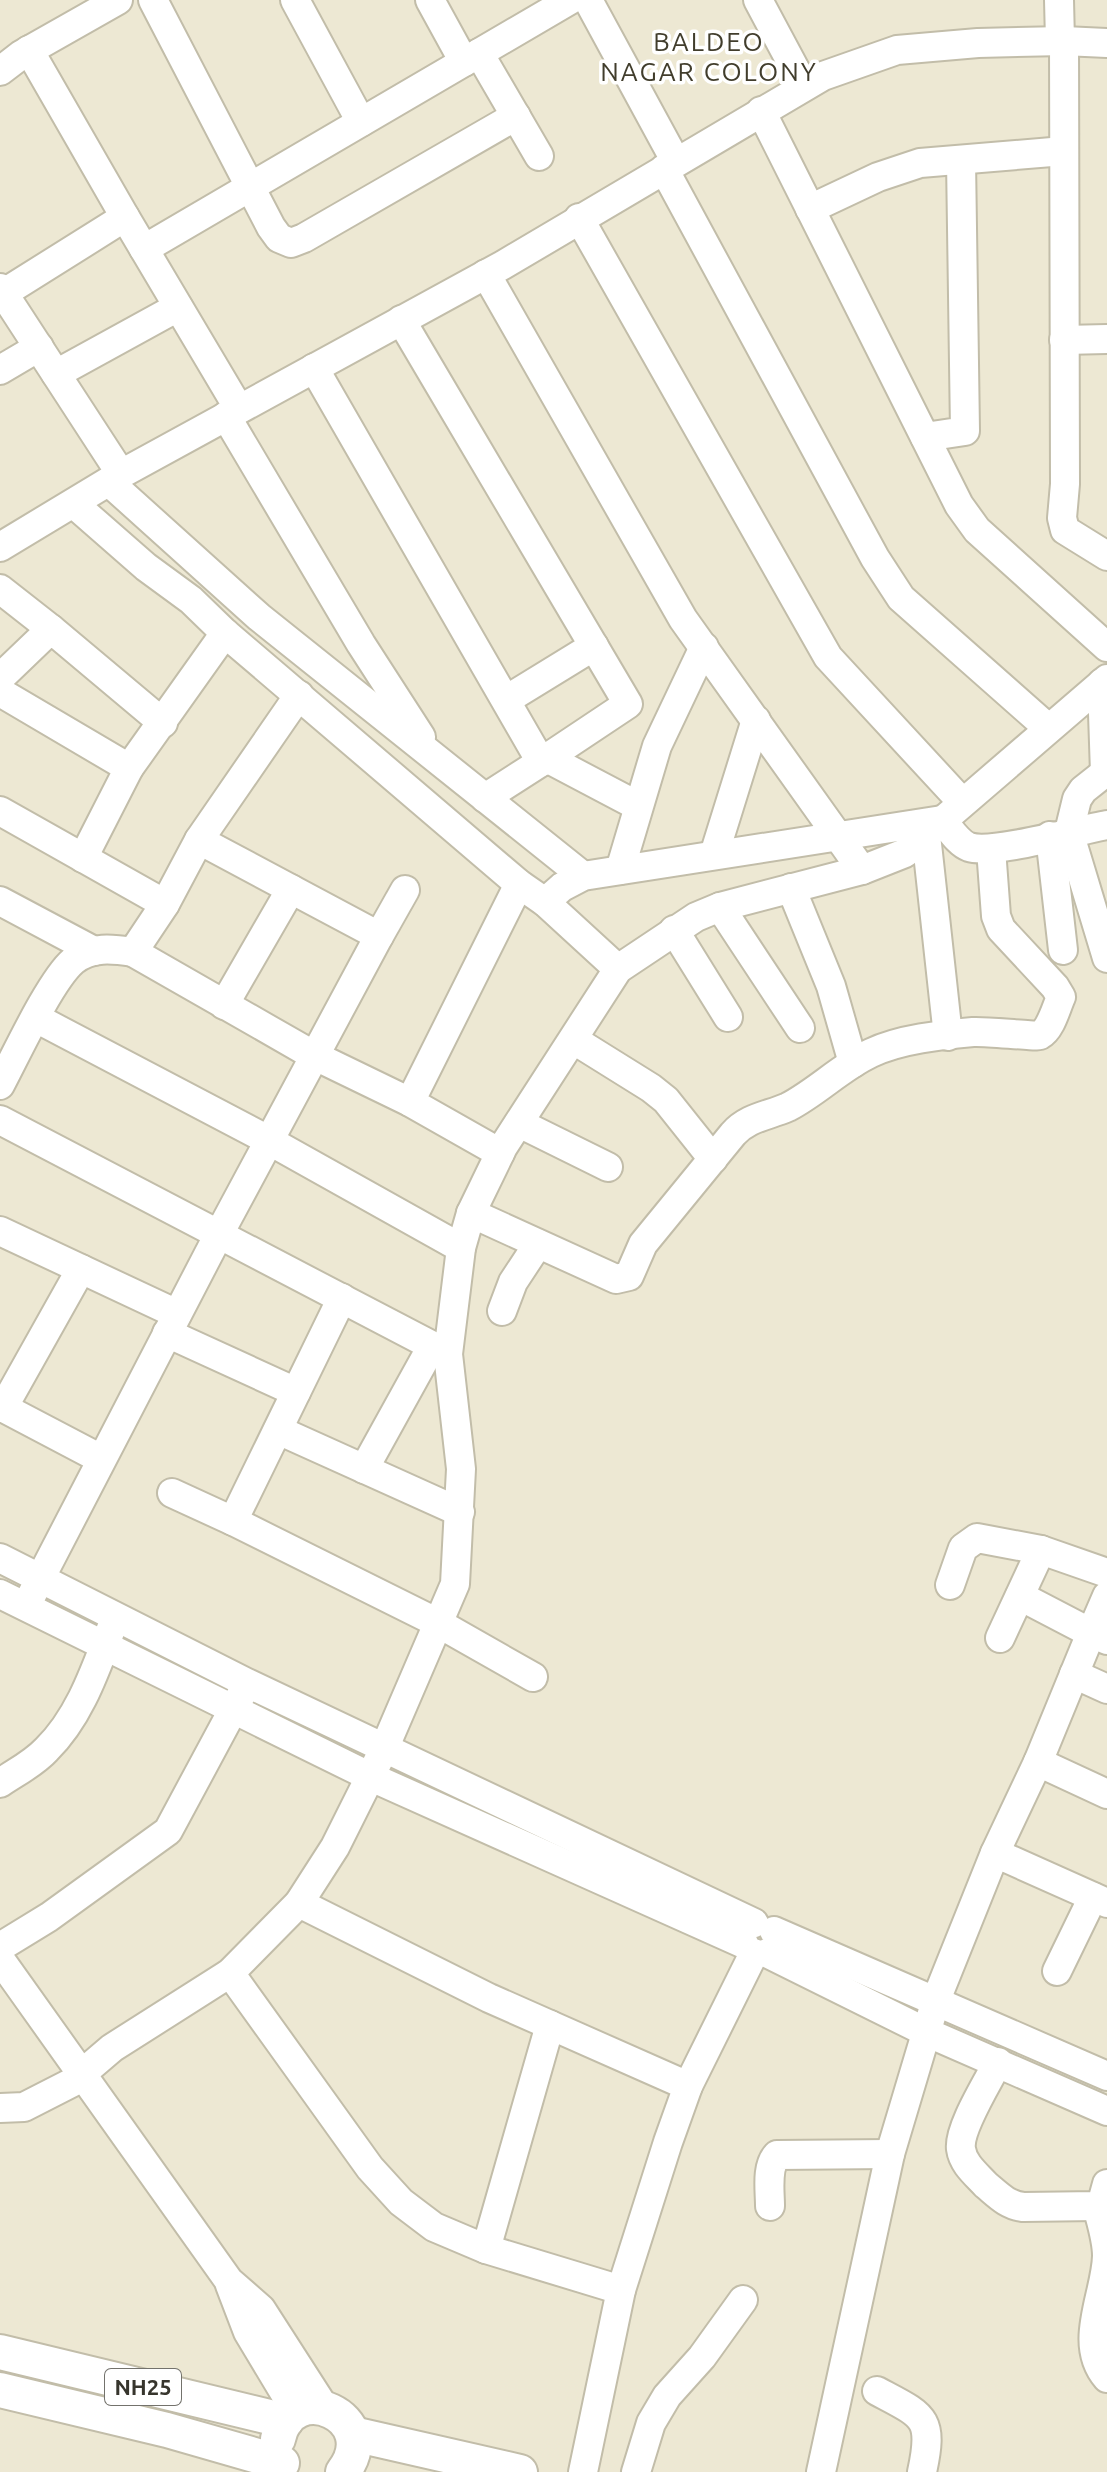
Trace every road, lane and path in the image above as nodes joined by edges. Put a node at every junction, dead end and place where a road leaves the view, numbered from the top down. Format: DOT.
graph roads {
  1 [pos="118,0"];
  2 [pos="153,0"];
  3 [pos="295,0"];
  4 [pos="430,0"];
  5 [pos="570,0"];
  6 [pos="588,0"];
  7 [pos="758,0"];
  8 [pos="1059,0"];
  9 [pos="1062,41"];
  10 [pos="1107,43"];
  11 [pos="29,50"];
  12 [pos="471,57"];
  13 [pos="0,71"];
  14 [pos="804,86"];
  15 [pos="761,111"];
  16 [pos="516,116"];
  17 [pos="361,122"];
  18 [pos="1064,151"];
  19 [pos="539,156"];
  20 [pos="961,160"];
  21 [pos="670,166"];
  22 [pos="250,188"];
  23 [pos="810,209"];
  24 [pos="125,217"];
  25 [pos="579,218"];
  26 [pos="144,249"];
  27 [pos="486,274"];
  28 [pos="2,290"];
  29 [pos="178,307"];
  30 [pos="401,320"];
  31 [pos="1107,339"];
  32 [pos="1064,340"];
  33 [pos="39,347"];
  34 [pos="314,368"];
  35 [pos="0,370"];
  36 [pos="56,374"];
  37 [pos="233,412"];
  38 [pos="925,437"];
  39 [pos="115,478"];
  40 [pos="74,504"];
  41 [pos="0,547"];
  42 [pos="1107,556"];
  43 [pos="0,589"];
  44 [pos="51,629"];
  45 [pos="225,633"];
  46 [pos="594,646"];
  47 [pos="704,647"];
  48 [pos="1107,647"];
  49 [pos="0,678"];
  50 [pos="1104,681"];
  51 [pos="0,692"];
  52 [pos="299,695"];
  53 [pos="506,700"];
  54 [pos="628,704"];
  55 [pos="756,720"];
  56 [pos="163,723"];
  57 [pos="1048,728"];
  58 [pos="657,746"];
  59 [pos="432,756"];
  60 [pos="544,760"];
  61 [pos="129,768"];
  62 [pos="1106,772"];
  63 [pos="485,798"];
  64 [pos="638,806"];
  65 [pos="0,811"];
  66 [pos="943,819"];
  67 [pos="1107,825"];
  68 [pos="1059,834"];
  69 [pos="838,836"];
  70 [pos="199,840"];
  71 [pos="991,849"];
  72 [pos="714,855"];
  73 [pos="83,858"];
  74 [pos="620,870"];
  75 [pos="862,870"];
  76 [pos="583,876"];
  77 [pos="519,884"];
  78 [pos="791,888"];
  79 [pos="291,889"];
  80 [pos="405,890"];
  81 [pos="0,901"];
  82 [pos="545,902"];
  83 [pos="165,904"];
  84 [pos="720,907"];
  85 [pos="674,930"];
  86 [pos="379,936"];
  87 [pos="1063,950"];
  88 [pos="94,951"];
  89 [pos="133,952"];
  90 [pos="1107,958"];
  91 [pos="618,969"];
  92 [pos="224,1005"];
  93 [pos="728,1017"];
  94 [pos="36,1018"];
  95 [pos="800,1028"];
  96 [pos="948,1036"];
  97 [pos="574,1040"];
  98 [pos="313,1055"];
  99 [pos="853,1063"];
  100 [pos="0,1085"];
  101 [pos="410,1102"];
  102 [pos="0,1120"];
  103 [pos="519,1123"];
  104 [pos="268,1140"];
  105 [pos="500,1153"];
  106 [pos="713,1159"];
  107 [pos="608,1167"];
  108 [pos="471,1213"];
  109 [pos="219,1234"];
  110 [pos="1,1235"];
  111 [pos="538,1244"];
  112 [pos="461,1248"];
  113 [pos="81,1269"];
  114 [pos="342,1298"];
  115 [pos="502,1311"];
  116 [pos="172,1324"];
  117 [pos="440,1350"];
  118 [pos="296,1392"];
  119 [pos="2,1407"];
  120 [pos="278,1430"];
  121 [pos="101,1459"];
  122 [pos="364,1469"];
  123 [pos="172,1493"];
  124 [pos="460,1512"];
  125 [pos="233,1521"];
  126 [pos="1041,1550"];
  127 [pos="0,1558"];
  128 [pos="1107,1573"];
  129 [pos="40,1578"];
  130 [pos="950,1585"];
  131 [pos="0,1594"];
  132 [pos="1020,1596"];
  133 [pos="1107,1596"];
  134 [pos="26,1606"];
  135 [pos="115,1619"];
  136 [pos="438,1623"];
  137 [pos="1099,1637"];
  138 [pos="1000,1638"];
  139 [pos="104,1646"];
  140 [pos="1074,1674"];
  141 [pos="533,1677"];
  142 [pos="247,1683"];
  143 [pos="1107,1689"];
  144 [pos="233,1711"];
  145 [pos="384,1749"];
  146 [pos="1038,1762"];
  147 [pos="371,1777"];
  148 [pos="0,1783"];
  149 [pos="1107,1794"];
  150 [pos="995,1853"];
  151 [pos="1100,1900"];
  152 [pos="299,1903"];
  153 [pos="759,1941"];
  154 [pos="0,1947"];
  155 [pos="0,1959"];
  156 [pos="1057,1971"];
  157 [pos="230,1973"];
  158 [pos="936,2000"];
  159 [pos="550,2025"];
  160 [pos="926,2032"];
  161 [pos="998,2062"];
  162 [pos="81,2073"];
  163 [pos="1107,2076"];
  164 [pos="688,2086"];
  165 [pos="0,2108"];
  166 [pos="1106,2108"];
  167 [pos="890,2154"];
  168 [pos="1102,2195"];
  169 [pos="770,2206"];
  170 [pos="486,2249"];
  171 [pos="621,2290"];
  172 [pos="743,2300"];
  173 [pos="0,2352"];
  174 [pos="1107,2378"];
  175 [pos="0,2390"];
  176 [pos="877,2391"];
  177 [pos="302,2413"];
  178 [pos="353,2434"];
  179 [pos="285,2467"];
  180 [pos="352,2471"];
  181 [pos="520,2472"];
  182 [pos="583,2472"];
  183 [pos="636,2472"];
  184 [pos="821,2472"];
  185 [pos="922,2472"];
  1 -- 11 [label="street"];
  2 -- 22 [label="street"];
  3 -- 17 [label="street"];
  4 -- 12 [label="street"];
  5 -- 12 [label="street"];
  6 -- 21 [label="street"];
  7 -- 14 [label="street"];
  8 -- 9 [label="street"];
  9 -- 10 [label="street"];
  9 -- 14 [label="street"];
  9 -- 18 [label="street"];
  11 -- 13 [label="street"];
  11 -- 24 [label="street"];
  12 -- 16 [label="street"];
  12 -- 17 [label="street"];
  14 -- 15 [label="street"];
  15 -- 21 [label="street"];
  15 -- 23 [label="street"];
  16 -- 19 [label="street"];
  16 -- 22 [label="street"];
  17 -- 22 [label="street"];
  18 -- 20 [label="street"];
  18 -- 32 [label="street"];
  20 -- 23 [label="street"];
  20 -- 38 [label="street"];
  21 -- 25 [label="street"];
  21 -- 57 [label="street"];
  22 -- 26 [label="street"];
  23 -- 38 [label="street"];
  24 -- 26 [label="street"];
  24 -- 28 [label="street"];
  25 -- 27 [label="street"];
  25 -- 66 [label="street"];
  26 -- 29 [label="street"];
  27 -- 30 [label="street"];
  27 -- 47 [label="street"];
  28 -- 33 [label="street"];
  29 -- 36 [label="street"];
  29 -- 37 [label="street"];
  30 -- 34 [label="street"];
  30 -- 46 [label="street"];
  31 -- 32 [label="street"];
  32 -- 42 [label="street"];
  33 -- 35 [label="street"];
  33 -- 36 [label="street"];
  34 -- 37 [label="street"];
  34 -- 53 [label="street"];
  36 -- 39 [label="street"];
  37 -- 39 [label="street"];
  37 -- 59 [label="street"];
  38 -- 48 [label="street"];
  39 -- 40 [label="street"];
  39 -- 59 [label="street"];
  40 -- 41 [label="street"];
  40 -- 45 [label="street"];
  43 -- 44 [label="street"];
  44 -- 49 [label="street"];
  44 -- 56 [label="street"];
  45 -- 52 [label="street"];
  45 -- 56 [label="street"];
  46 -- 53 [label="street"];
  46 -- 54 [label="street"];
  47 -- 55 [label="street"];
  47 -- 58 [label="street"];
  50 -- 57 [label="street"];
  50 -- 62 [label="street"];
  51 -- 61 [label="street"];
  52 -- 70 [label="street"];
  52 -- 77 [label="street"];
  53 -- 60 [label="street"];
  54 -- 58 [label="street"];
  54 -- 60 [label="street"];
  55 -- 69 [label="street"];
  55 -- 72 [label="street"];
  56 -- 61 [label="street"];
  57 -- 66 [label="street"];
  58 -- 64 [label="street"];
  59 -- 63 [label="street"];
  60 -- 63 [label="street"];
  60 -- 64 [label="street"];
  61 -- 73 [label="street"];
  62 -- 68 [label="street"];
  63 -- 76 [label="street"];
  64 -- 74 [label="street"];
  65 -- 73 [label="street"];
  66 -- 69 [label="street"];
  66 -- 71 [label="street"];
  66 -- 75 [label="street"];
  66 -- 96 [label="street"];
  67 -- 68 [label="street"];
  68 -- 71 [label="street"];
  68 -- 87 [label="street"];
  68 -- 90 [label="street"];
  69 -- 72 [label="street"];
  69 -- 75 [label="street"];
  70 -- 79 [label="street"];
  70 -- 83 [label="street"];
  71 -- 96 [label="street"];
  72 -- 74 [label="street"];
  73 -- 83 [label="street"];
  74 -- 76 [label="street"];
  75 -- 78 [label="street"];
  76 -- 82 [label="street"];
  77 -- 82 [label="street"];
  77 -- 101 [label="street"];
  78 -- 84 [label="street"];
  78 -- 99 [label="street"];
  79 -- 86 [label="street"];
  79 -- 92 [label="street"];
  80 -- 86 [label="street"];
  81 -- 88 [label="street"];
  82 -- 91 [label="street"];
  83 -- 89 [label="street"];
  84 -- 85 [label="street"];
  84 -- 95 [label="street"];
  85 -- 91 [label="street"];
  85 -- 93 [label="street"];
  86 -- 98 [label="street"];
  88 -- 89 [label="street"];
  88 -- 94 [label="street"];
  89 -- 92 [label="street"];
  91 -- 97 [label="street"];
  92 -- 98 [label="street"];
  94 -- 100 [label="street"];
  94 -- 104 [label="street"];
  96 -- 99 [label="street"];
  97 -- 103 [label="street"];
  97 -- 106 [label="street"];
  98 -- 101 [label="street"];
  98 -- 104 [label="street"];
  99 -- 106 [label="street"];
  101 -- 105 [label="street"];
  102 -- 109 [label="street"];
  103 -- 105 [label="street"];
  103 -- 107 [label="street"];
  104 -- 109 [label="street"];
  104 -- 112 [label="street"];
  105 -- 108 [label="street"];
  106 -- 111 [label="street"];
  108 -- 111 [label="street"];
  108 -- 112 [label="street"];
  109 -- 114 [label="street"];
  109 -- 116 [label="street"];
  110 -- 113 [label="street"];
  111 -- 115 [label="street"];
  112 -- 117 [label="street"];
  113 -- 116 [label="street"];
  113 -- 119 [label="street"];
  114 -- 117 [label="street"];
  114 -- 118 [label="street"];
  116 -- 118 [label="street"];
  116 -- 121 [label="street"];
  117 -- 122 [label="street"];
  117 -- 124 [label="street"];
  118 -- 120 [label="street"];
  119 -- 121 [label="street"];
  120 -- 122 [label="street"];
  120 -- 125 [label="street"];
  121 -- 129 [label="street"];
  122 -- 124 [label="street"];
  123 -- 125 [label="street"];
  124 -- 136 [label="street"];
  125 -- 136 [label="street"];
  126 -- 128 [label="street"];
  126 -- 130 [label="street"];
  126 -- 132 [label="street"];
  127 -- 129 [label="street"];
  129 -- 134 [label="street"];
  129 -- 135 [label="street"];
  131 -- 134 [label="street"];
  132 -- 137 [label="street"];
  132 -- 138 [label="street"];
  133 -- 137 [label="street"];
  134 -- 139 [label="street"];
  135 -- 139 [label="street"];
  135 -- 142 [label="street"];
  136 -- 141 [label="street"];
  136 -- 145 [label="street"];
  137 -- 140 [label="street"];
  139 -- 144 [label="street"];
  139 -- 148 [label="street"];
  140 -- 143 [label="street"];
  140 -- 146 [label="street"];
  142 -- 144 [label="street"];
  142 -- 145 [label="street"];
  144 -- 147 [label="street"];
  144 -- 154 [label="street"];
  145 -- 147 [label="street"];
  145 -- 153 [label="street"];
  146 -- 149 [label="street"];
  146 -- 150 [label="street"];
  147 -- 152 [label="street"];
  147 -- 153 [label="street"];
  150 -- 151 [label="street"];
  150 -- 158 [label="street"];
  151 -- 156 [label="street"];
  152 -- 157 [label="street"];
  152 -- 159 [label="street"];
  153 -- 158 [label="street"];
  153 -- 160 [label="street"];
  153 -- 164 [label="street"];
  155 -- 162 [label="street"];
  157 -- 162 [label="street"];
  157 -- 170 [label="street"];
  158 -- 160 [label="street"];
  158 -- 163 [label="street"];
  159 -- 164 [label="street"];
  159 -- 170 [label="street"];
  160 -- 161 [label="street"];
  160 -- 167 [label="street"];
  161 -- 166 [label="street"];
  161 -- 168 [label="street"];
  162 -- 165 [label="street"];
  162 -- 177 [label="street"];
  164 -- 171 [label="street"];
  167 -- 169 [label="street"];
  167 -- 184 [label="street"];
  168 -- 174 [label="street"];
  170 -- 171 [label="street"];
  171 -- 182 [label="street"];
  172 -- 183 [label="street"];
  173 -- 177 [label="main road, NH25"];
  175 -- 179 [label="main road, NH25"];
  176 -- 185 [label="street"];
  177 -- 178 [label="main road, NH25"];
  177 -- 179 [label="main road, NH25"];
  178 -- 180 [label="main road"];
  178 -- 181 [label="main road"];
}
